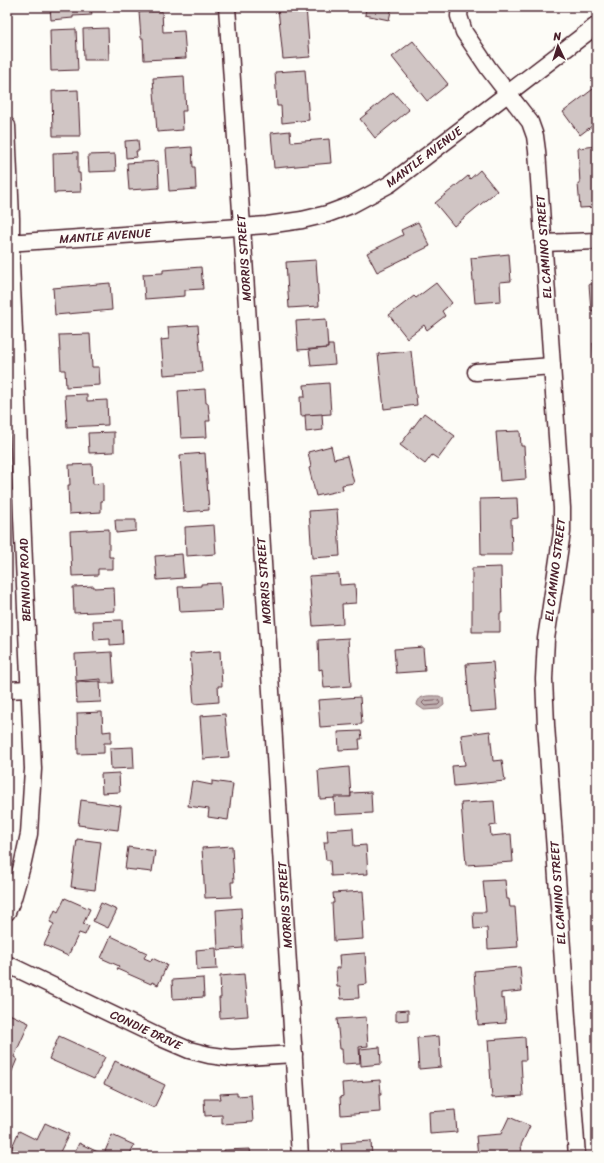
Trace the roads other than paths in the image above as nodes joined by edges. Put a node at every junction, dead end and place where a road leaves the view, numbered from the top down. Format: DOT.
graph roads {
  1 [pos="227,7"];
  2 [pos="460,7"];
  3 [pos="597,25"];
  4 [pos="508,93"];
  5 [pos="7,126"];
  6 [pos="242,226"];
  7 [pos="597,241"];
  8 [pos="9,243"];
  9 [pos="543,243"];
  10 [pos="552,366"];
  11 [pos="476,372"];
  12 [pos="14,495"];
  13 [pos="30,689"];
  14 [pos="7,690"];
  15 [pos="7,912"];
  16 [pos="7,964"];
  17 [pos="294,1054"];
  18 [pos="300,1156"];
  19 [pos="577,1156"];
  1 -- 6 [label="street, MORRIS STREET"];
  2 -- 4 [label="street, EL CAMINO STREET"];
  3 -- 4 [label="street, MANTLE AVENUE"];
  4 -- 6 [label="street, MANTLE AVENUE"];
  4 -- 9 [label="street, EL CAMINO STREET"];
  5 -- 8 [label="street, BENNION ROAD"];
  6 -- 8 [label="street, MANTLE AVENUE"];
  6 -- 17 [label="street, MORRIS STREET"];
  7 -- 9 [label="street"];
  8 -- 12 [label="street, BENNION ROAD"];
  9 -- 10 [label="street, EL CAMINO STREET"];
  10 -- 11 [label="street"];
  10 -- 19 [label="street, EL CAMINO STREET"];
  12 -- 13 [label="street, BENNION ROAD"];
  13 -- 14 [label="street"];
  13 -- 15 [label="street, BENNION ROAD"];
  16 -- 17 [label="street, CONDIE DRIVE"];
  17 -- 18 [label="street, MORRIS STREET"];
}
